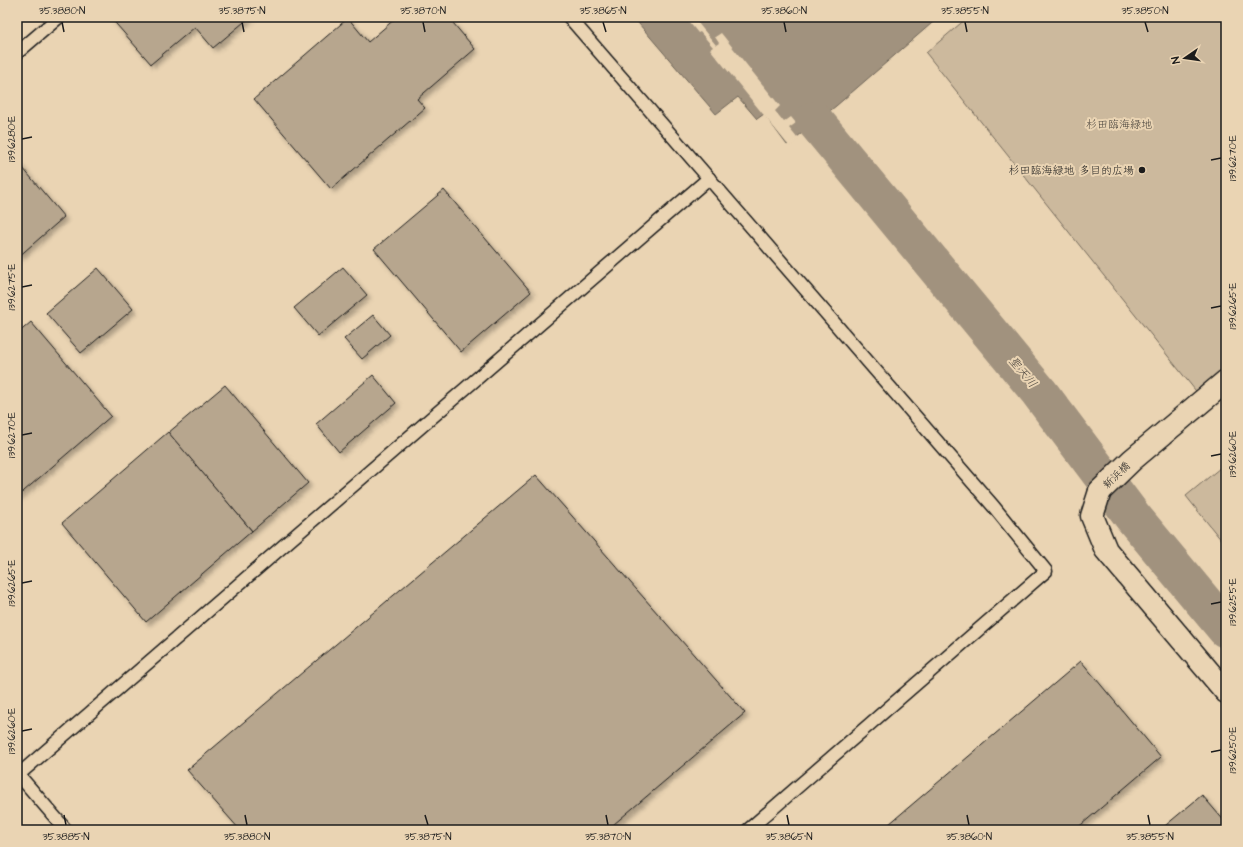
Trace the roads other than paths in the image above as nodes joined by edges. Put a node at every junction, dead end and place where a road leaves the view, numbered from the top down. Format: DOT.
graph roads {
  1 [pos="59,17"];
  2 [pos="569,17"];
  3 [pos="17,52"];
  4 [pos="709,178"];
  5 [pos="1226,381"];
  6 [pos="1226,692"];
  7 [pos="18,774"];
  8 [pos="66,830"];
  9 [pos="748,830"];
  1 -- 3 [label="lane"];
  2 -- 4 [label="lane"];
  4 -- 7 [label="lane"];
  4 -- 9 [label="lane"];
  5 -- 6 [label="street, 新浜橋"];
  7 -- 8 [label="lane"];
}
